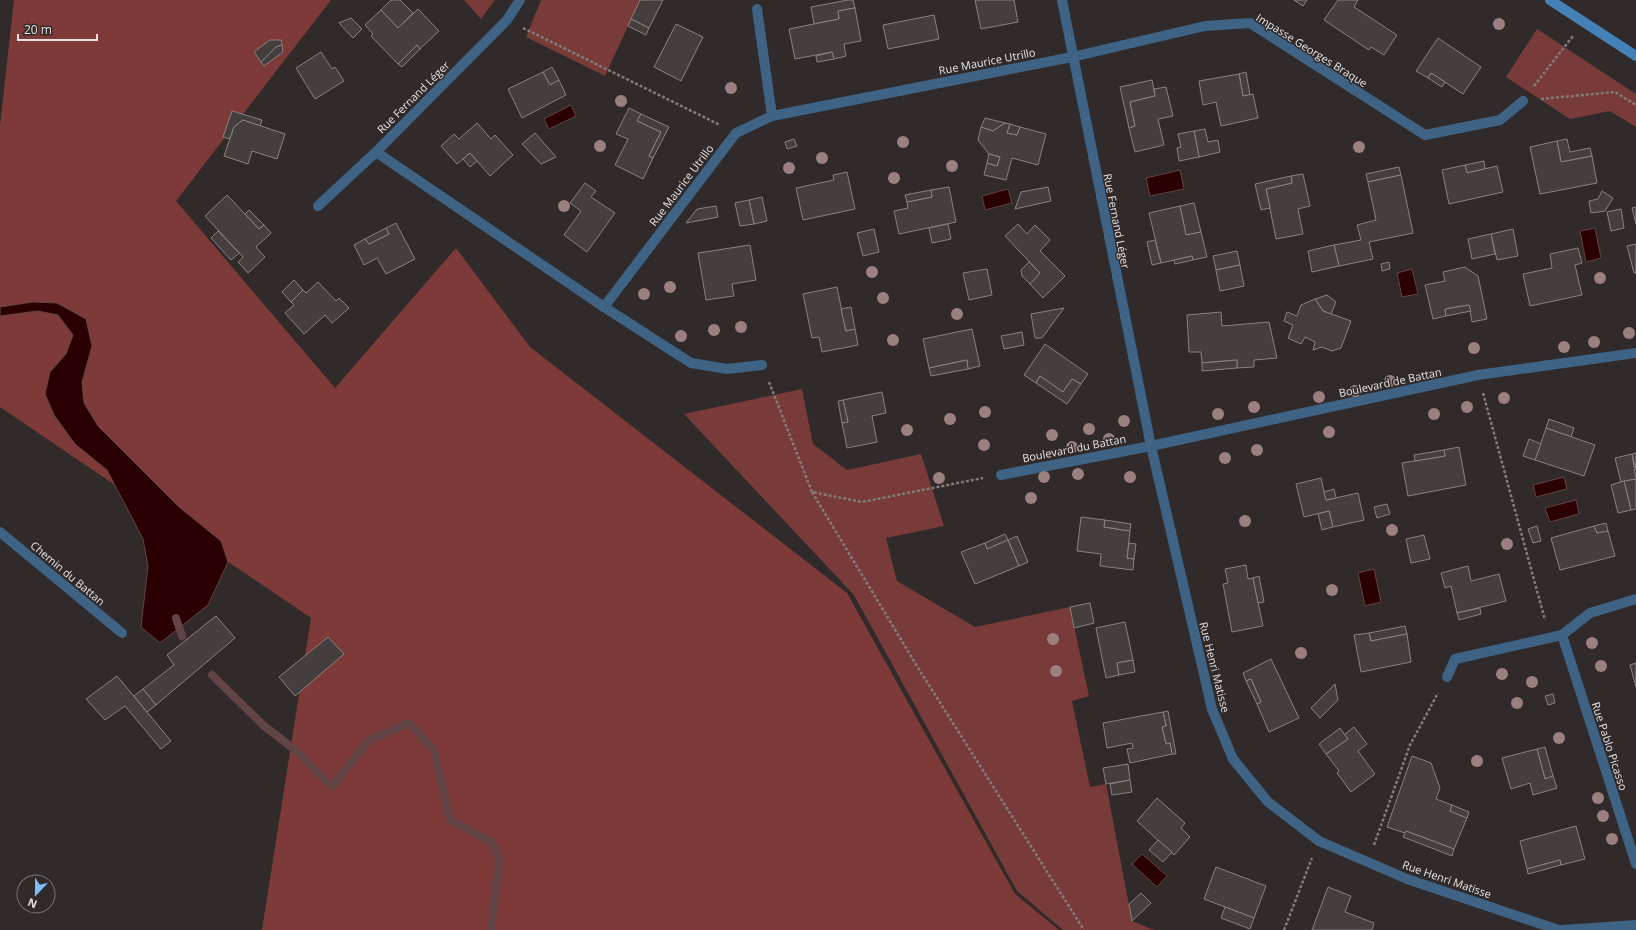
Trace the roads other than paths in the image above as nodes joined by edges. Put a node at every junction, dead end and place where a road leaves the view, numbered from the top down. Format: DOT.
graph roads {
  1 [pos="520,0"];
  2 [pos="1062,0"];
  3 [pos="1550,0"];
  4 [pos="757,9"];
  5 [pos="1636,56"];
  6 [pos="1072,57"];
  7 [pos="1523,101"];
  8 [pos="772,116"];
  9 [pos="376,152"];
  10 [pos="318,206"];
  11 [pos="604,307"];
  12 [pos="1636,353"];
  13 [pos="762,365"];
  14 [pos="1151,446"];
  15 [pos="1001,475"];
  16 [pos="0,532"];
  17 [pos="1636,599"];
  18 [pos="122,633"];
  19 [pos="1562,635"];
  20 [pos="1447,677"];
  21 [pos="1636,864"];
  22 [pos="1636,925"];
  23 [pos="1559,930"];
  24 [pos="1563,930"];
  1 -- 9 [label="street, Rue Fernand Léger"];
  2 -- 6 [label="street, Rue Fernand Léger"];
  3 -- 5 [label="main road"];
  4 -- 8 [label="street"];
  6 -- 7 [label="street, Impasse Georges Braque"];
  6 -- 8 [label="street, Rue Maurice Utrillo"];
  6 -- 14 [label="street, Rue Fernand Léger"];
  8 -- 11 [label="street, Rue Maurice Utrillo"];
  9 -- 10 [label="street, Rue Fernand Léger"];
  9 -- 11 [label="street"];
  11 -- 13 [label="street"];
  12 -- 14 [label="street, Boulevard de Battan"];
  14 -- 15 [label="street, Boulevard du Battan"];
  14 -- 23 [label="street, Rue Henri Matisse"];
  16 -- 18 [label="street, Chemin du Battan"];
  17 -- 19 [label="street"];
  19 -- 20 [label="street"];
  19 -- 21 [label="street, Rue Pablo Picasso"];
  22 -- 24 [label="street"];
}
